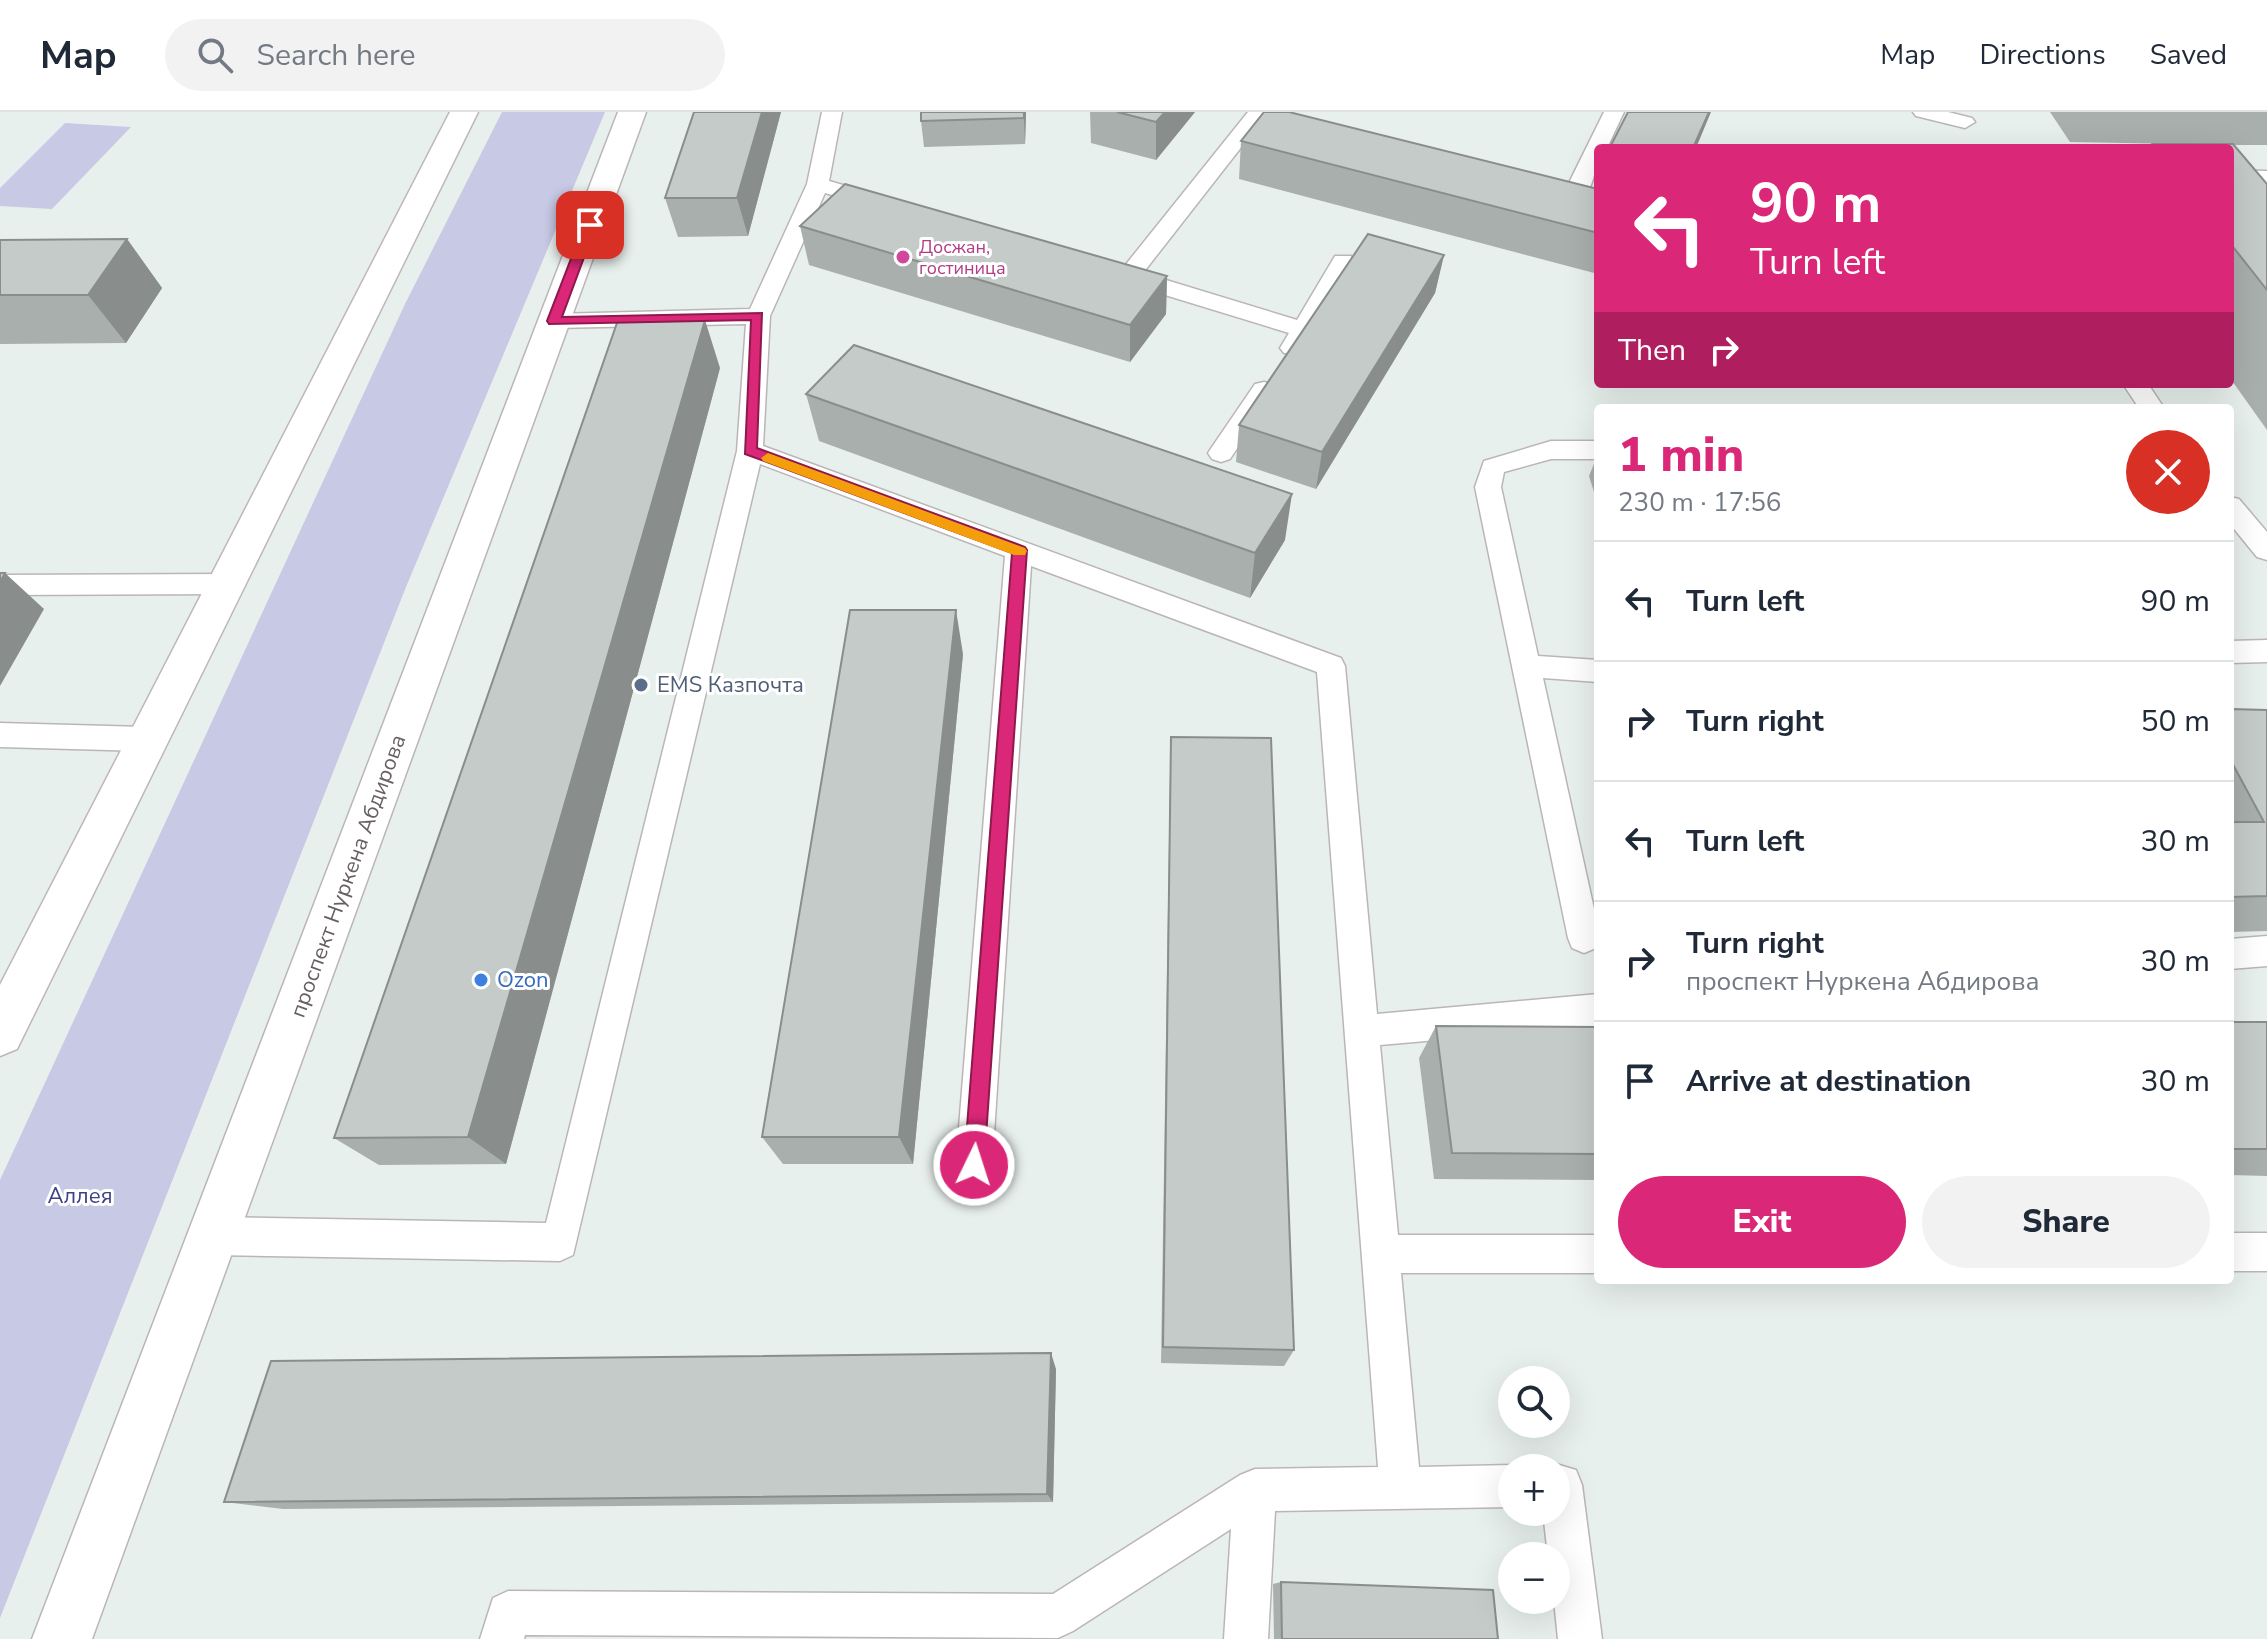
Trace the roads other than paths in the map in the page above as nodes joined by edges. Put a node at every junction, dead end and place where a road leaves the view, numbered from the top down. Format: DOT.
graph roads {
  1 [pos="464,112"];
  2 [pos="632,112"];
  3 [pos="832,112"];
  4 [pos="1614,112"];
  5 [pos="1923,112"];
  6 [pos="1255,116"];
  7 [pos="1966,123"];
  8 [pos="1313,136"];
  9 [pos="1599,144"];
  10 [pos="1594,153"];
  11 [pos="2234,176"];
  12 [pos="2267,177"];
  13 [pos="2234,180"];
  14 [pos="818,184"];
  15 [pos="1525,191"];
  16 [pos="2249,198"];
  17 [pos="1570,203"];
  18 [pos="1594,210"];
  19 [pos="907,211"];
  20 [pos="1343,261"];
  21 [pos="1099,268"];
  22 [pos="1129,276"];
  23 [pos="758,316"];
  24 [pos="554,321"];
  25 [pos="1305,330"];
  26 [pos="1594,450"];
  27 [pos="750,451"];
  28 [pos="1221,453"];
  29 [pos="2234,511"];
  30 [pos="1019,550"];
  31 [pos="2267,550"];
  32 [pos="224,584"];
  33 [pos="0,585"];
  34 [pos="2267,651"];
  35 [pos="2234,652"];
  36 [pos="1527,666"];
  37 [pos="1594,671"];
  38 [pos="0,735"];
  39 [pos="144,739"];
  40 [pos="1584,938"];
  41 [pos="2267,951"];
  42 [pos="2234,954"];
  43 [pos="1594,1010"];
  44 [pos="1362,1031"];
  45 [pos="0,1034"];
  46 [pos="974,1165"];
  47 [pos="214,1236"];
  48 [pos="2234,1252"];
  49 [pos="2267,1252"];
  50 [pos="1380,1254"];
  51 [pos="1594,1254"];
  52 [pos="1498,1486"];
  53 [pos="1400,1487"];
  54 [pos="1255,1490"];
  55 [pos="1566,1526"];
  56 [pos="62,1639"];
  57 [pos="502,1639"];
  58 [pos="1246,1639"];
  59 [pos="1580,1639"];
  1 -- 32 [label="street"];
  2 -- 24 [label="street, проспект Нуркена Абдирова"];
  3 -- 14 [label="lane"];
  4 -- 9 [label="lane"];
  5 -- 7 [label="lane"];
  6 -- 8 [label="lane"];
  6 -- 22 [label="lane"];
  10 -- 17 [label="lane"];
  11 -- 12 [label="lane"];
  13 -- 16 [label="lane"];
  14 -- 19 [label="lane"];
  14 -- 23 [label="lane"];
  15 -- 17 [label="lane"];
  17 -- 18 [label="lane"];
  20 -- 25 [label="lane"];
  21 -- 22 [label="lane"];
  22 -- 25 [label="lane"];
  23 -- 24 [label="lane"];
  23 -- 27 [label="lane"];
  24 -- 47 [label="street, проспект Нуркена Абдирова"];
  25 -- 28 [label="lane"];
  26 -- 36 [label="lane"];
  27 -- 30 [label="lane"];
  27 -- 47 [label="lane"];
  29 -- 31 [label="lane"];
  30 -- 44 [label="lane"];
  30 -- 46 [label="lane"];
  32 -- 33 [label="lane"];
  32 -- 39 [label="street"];
  34 -- 35 [label="lane"];
  36 -- 37 [label="lane"];
  36 -- 40 [label="lane"];
  38 -- 39 [label="lane"];
  39 -- 45 [label="street"];
  41 -- 42 [label="lane"];
  43 -- 44 [label="lane"];
  44 -- 50 [label="lane"];
  47 -- 56 [label="street, проспект Нуркена Абдирова"];
  48 -- 49 [label="lane"];
  50 -- 51 [label="lane"];
  50 -- 53 [label="lane"];
  52 -- 53 [label="lane"];
  53 -- 54 [label="lane"];
  54 -- 57 [label="lane"];
  54 -- 58 [label="lane"];
  55 -- 59 [label="lane"];
}
